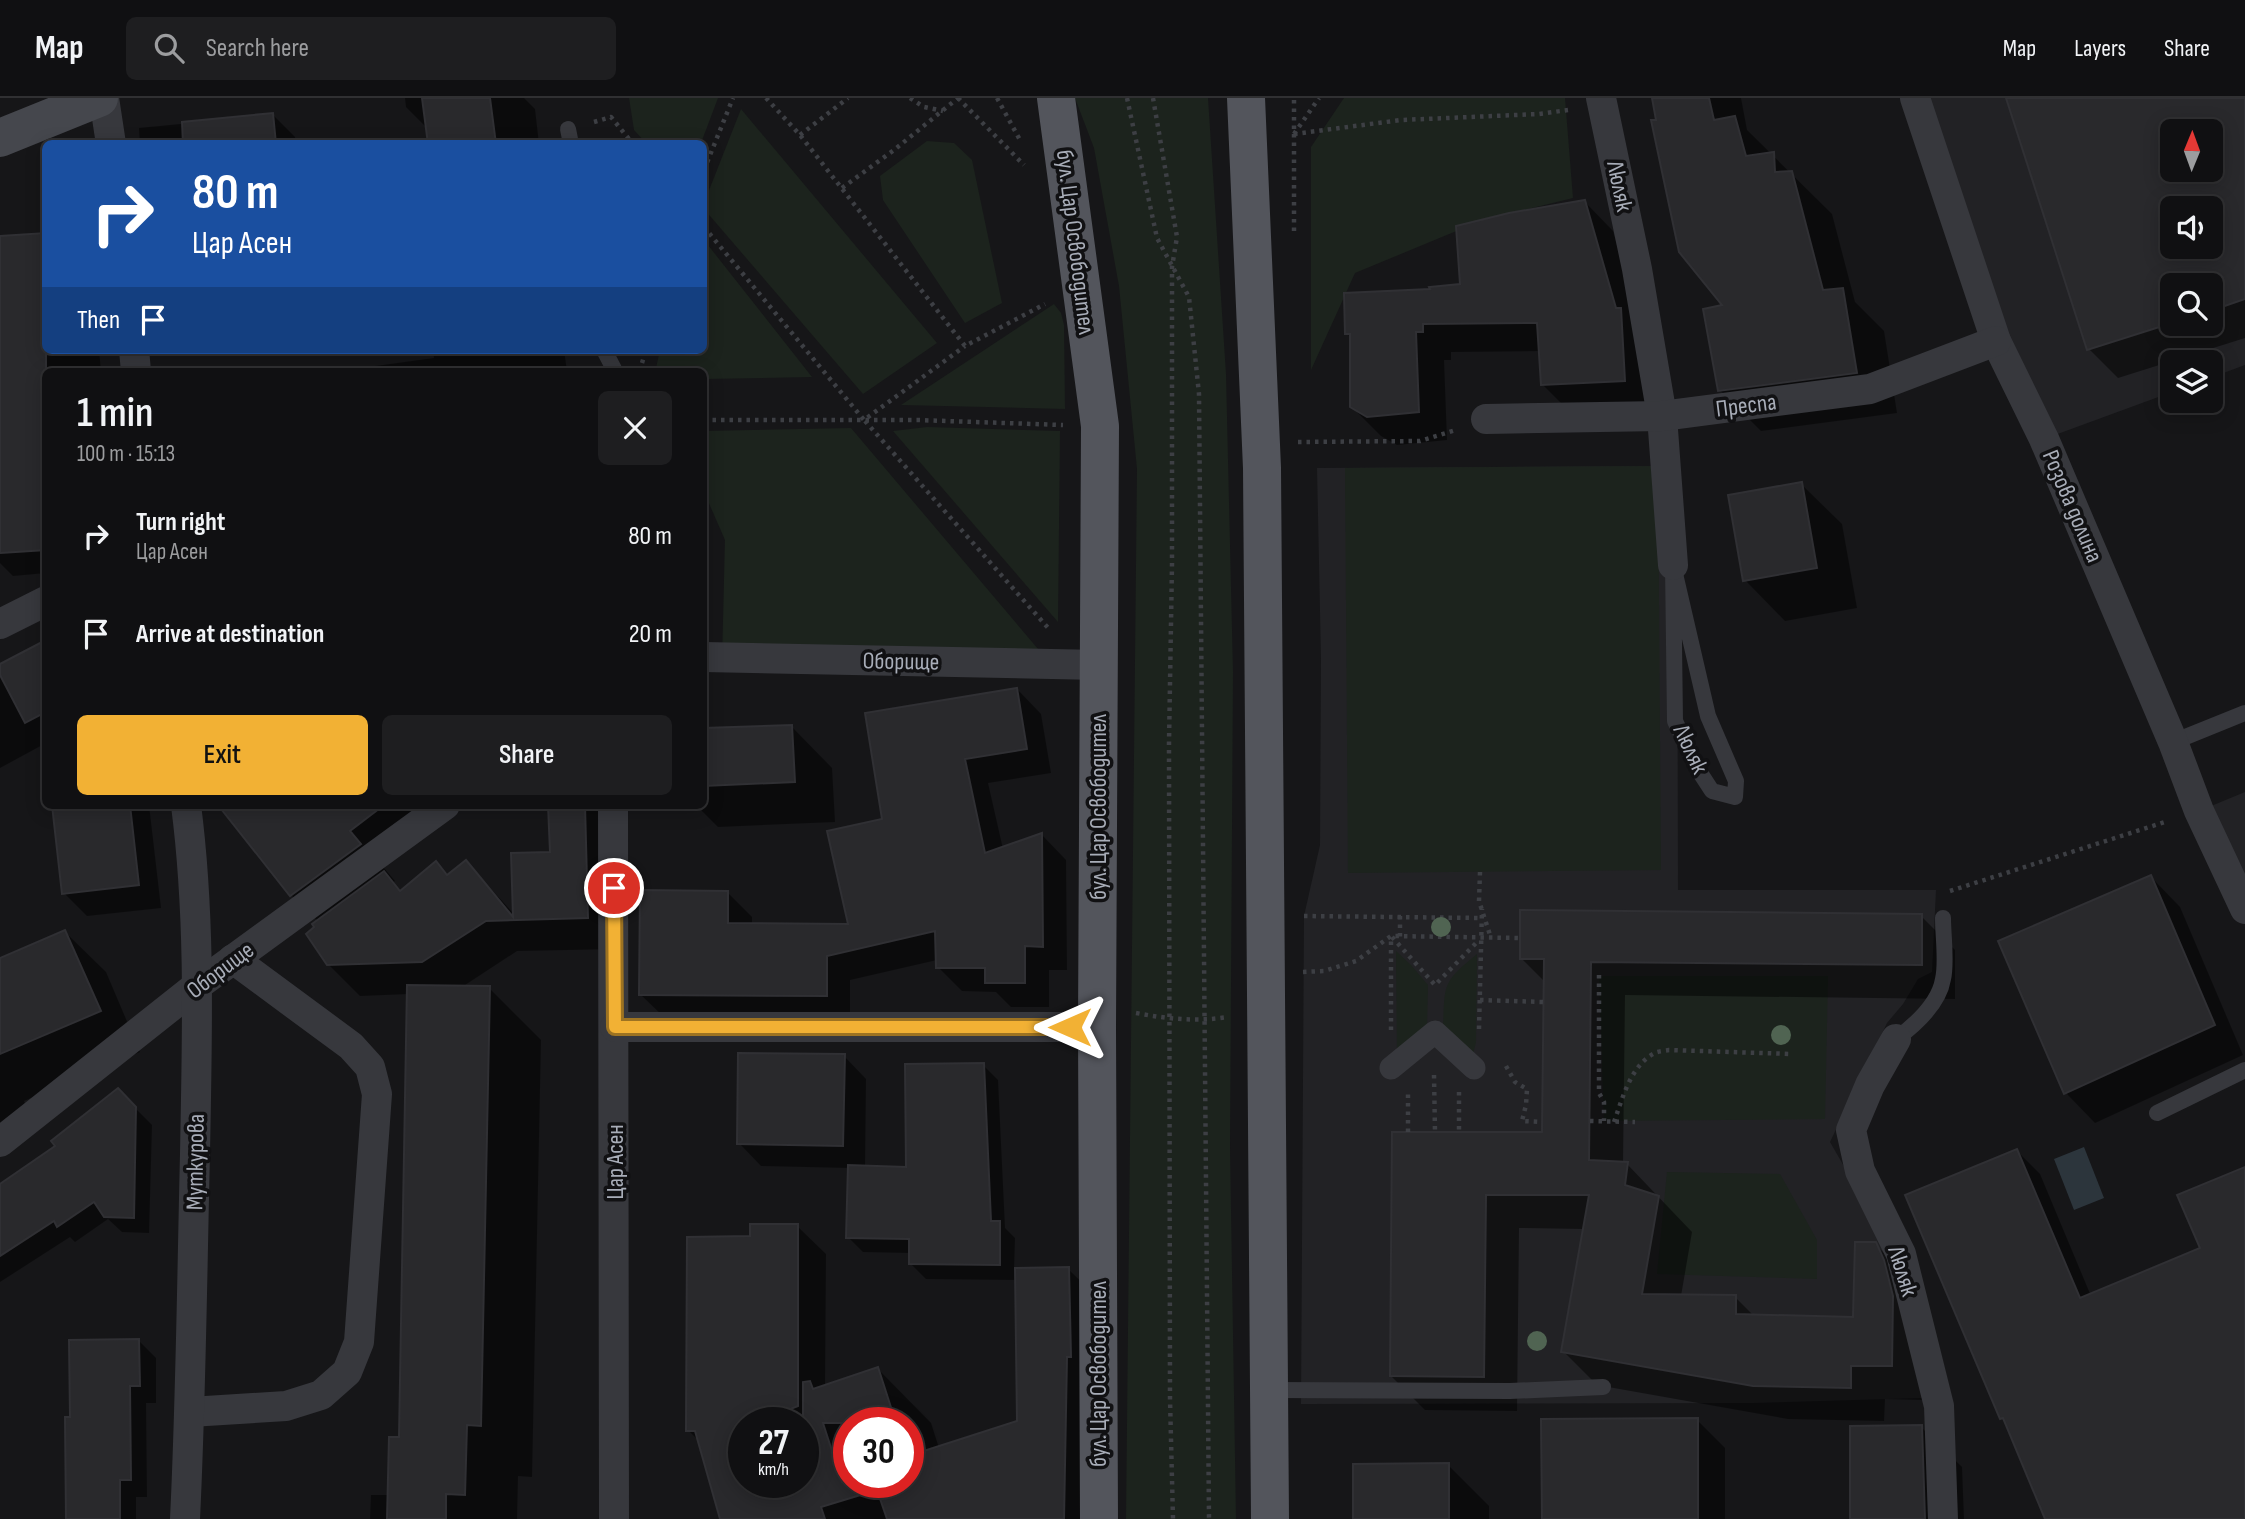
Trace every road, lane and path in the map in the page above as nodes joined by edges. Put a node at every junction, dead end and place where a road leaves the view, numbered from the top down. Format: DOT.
graph roads {
  1 [pos="99,98"];
  2 [pos="104,98"];
  3 [pos="733,98"];
  4 [pos="766,98"];
  5 [pos="848,98"];
  6 [pos="910,98"];
  7 [pos="958,98"];
  8 [pos="1036,98"];
  9 [pos="1056,98"];
  10 [pos="1127,98"];
  11 [pos="1153,98"];
  12 [pos="1246,98"];
  13 [pos="1319,98"];
  14 [pos="1601,98"];
  15 [pos="1915,98"];
  16 [pos="1573,110"];
  17 [pos="943,111"];
  18 [pos="800,135"];
  19 [pos="570,136"];
  20 [pos="0,138"];
  21 [pos="110,140"];
  22 [pos="630,140"];
  23 [pos="707,163"];
  24 [pos="1022,163"];
  25 [pos="1065,167"];
  26 [pos="842,188"];
  27 [pos="707,231"];
  28 [pos="1172,267"];
  29 [pos="1048,302"];
  30 [pos="1996,341"];
  31 [pos="965,346"];
  32 [pos="1662,416"];
  33 [pos="1486,419"];
  34 [pos="707,420"];
  35 [pos="864,420"];
  36 [pos="1070,425"];
  37 [pos="1294,442"];
  38 [pos="1673,565"];
  39 [pos="42,603"];
  40 [pos="0,624"];
  41 [pos="707,657"];
  42 [pos="1099,665"];
  43 [pos="2245,713"];
  44 [pos="2173,742"];
  45 [pos="186,809"];
  46 [pos="439,809"];
  47 [pos="613,809"];
  48 [pos="2199,811"];
  49 [pos="1480,872"];
  50 [pos="1942,893"];
  51 [pos="1482,909"];
  52 [pos="2245,909"];
  53 [pos="1304,916"];
  54 [pos="1400,916"];
  55 [pos="1481,918"];
  56 [pos="1943,918"];
  57 [pos="1391,936"];
  58 [pos="1400,937"];
  59 [pos="1491,938"];
  60 [pos="1520,938"];
  61 [pos="1481,939"];
  62 [pos="233,959"];
  63 [pos="1310,972"];
  64 [pos="1600,975"];
  65 [pos="198,985"];
  66 [pos="1480,1000"];
  67 [pos="1543,1002"];
  68 [pos="1591,1002"];
  69 [pos="1599,1002"];
  70 [pos="1237,1015"];
  71 [pos="1097,1016"];
  72 [pos="1171,1019"];
  73 [pos="1204,1020"];
  74 [pos="615,1027"];
  75 [pos="1479,1029"];
  76 [pos="1486,1034"];
  77 [pos="1896,1039"];
  78 [pos="1792,1054"];
  79 [pos="1505,1063"];
  80 [pos="1434,1067"];
  81 [pos="2245,1070"];
  82 [pos="1400,1074"];
  83 [pos="1466,1074"];
  84 [pos="2157,1113"];
  85 [pos="1590,1121"];
  86 [pos="1604,1121"];
  87 [pos="1542,1122"];
  88 [pos="1614,1122"];
  89 [pos="1635,1122"];
  90 [pos="1408,1132"];
  91 [pos="1435,1132"];
  92 [pos="1459,1132"];
  93 [pos="0,1142"];
  94 [pos="1603,1387"];
  95 [pos="1268,1390"];
  96 [pos="190,1412"];
  97 [pos="185,1519"];
  98 [pos="614,1519"];
  99 [pos="1099,1519"];
  100 [pos="1172,1519"];
  101 [pos="1209,1519"];
  102 [pos="1270,1519"];
  103 [pos="1943,1519"];
  1 -- 20 [label="main road"];
  2 -- 21 [label="street"];
  3 -- 23 [label="path"];
  4 -- 18 [label="path"];
  5 -- 18 [label="path"];
  6 -- 17 [label="path"];
  7 -- 17 [label="path"];
  7 -- 24 [label="path"];
  8 -- 25 [label="main road"];
  9 -- 25 [label="main road, бул. Цар Освободител"];
  10 -- 28 [label="path"];
  11 -- 28 [label="path"];
  12 -- 95 [label="main road"];
  13 -- 16 [label="path"];
  14 -- 32 [label="street, Люляк"];
  15 -- 30 [label="street, Розова долина"];
  17 -- 26 [label="path"];
  18 -- 26 [label="path"];
  19 -- 22 [label="path"];
  25 -- 42 [label="main road, бул. Цар Освободител"];
  26 -- 31 [label="path"];
  27 -- 35 [label="path"];
  28 -- 72 [label="path"];
  28 -- 73 [label="path"];
  29 -- 31 [label="path"];
  30 -- 32 [label="street, Преспа"];
  30 -- 44 [label="street, Розова долина"];
  31 -- 35 [label="path"];
  32 -- 33 [label="street, Преспа"];
  32 -- 38 [label="street, Люляк"];
  33 -- 37 [label="path"];
  34 -- 35 [label="path"];
  35 -- 36 [label="path"];
  35 -- 42 [label="path"];
  38 -- 38 [label="lane, Люляк"];
  39 -- 40 [label="street"];
  41 -- 42 [label="street, Оборище"];
  42 -- 71 [label="main road, бул. Цар Освободител"];
  43 -- 44 [label="lane"];
  44 -- 48 [label="street, Розова долина"];
  45 -- 65 [label="street, Муткурова"];
  46 -- 62 [label="street, Оборище"];
  47 -- 74 [label="street, Цар Асен"];
  48 -- 50 [label="path"];
  48 -- 52 [label="street, Розова долина"];
  49 -- 51 [label="path"];
  51 -- 55 [label="path"];
  51 -- 59 [label="path"];
  53 -- 54 [label="path"];
  54 -- 55 [label="path"];
  54 -- 58 [label="path"];
  55 -- 61 [label="path"];
  56 -- 77 [label="lane"];
  57 -- 58 [label="path"];
  57 -- 61 [label="path"];
  57 -- 63 [label="path"];
  57 -- 82 [label="path"];
  58 -- 61 [label="path"];
  59 -- 60 [label="path"];
  59 -- 61 [label="path"];
  61 -- 66 [label="path"];
  62 -- 65 [label="street, Оборище"];
  62 -- 96 [label="street"];
  64 -- 69 [label="path"];
  65 -- 93 [label="street, Оборище"];
  65 -- 96 [label="street, Муткурова"];
  66 -- 67 [label="path"];
  66 -- 75 [label="path"];
  68 -- 69 [label="path"];
  69 -- 86 [label="path"];
  70 -- 73 [label="path"];
  71 -- 72 [label="path"];
  71 -- 74 [label="street"];
  71 -- 99 [label="main road, бул. Цар Освободител"];
  72 -- 73 [label="path"];
  72 -- 100 [label="path"];
  73 -- 101 [label="path"];
  74 -- 98 [label="street, Цар Асен"];
  75 -- 76 [label="path"];
  75 -- 83 [label="path"];
  77 -- 103 [label="street, Люляк"];
  78 -- 88 [label="path"];
  79 -- 87 [label="path"];
  80 -- 91 [label="path"];
  81 -- 84 [label="lane"];
  82 -- 83 [label="street"];
  82 -- 90 [label="path"];
  83 -- 92 [label="path"];
  85 -- 86 [label="path"];
  86 -- 88 [label="path"];
  88 -- 89 [label="path"];
  94 -- 95 [label="lane"];
  95 -- 102 [label="main road"];
  96 -- 97 [label="street, Муткурова"];
}
